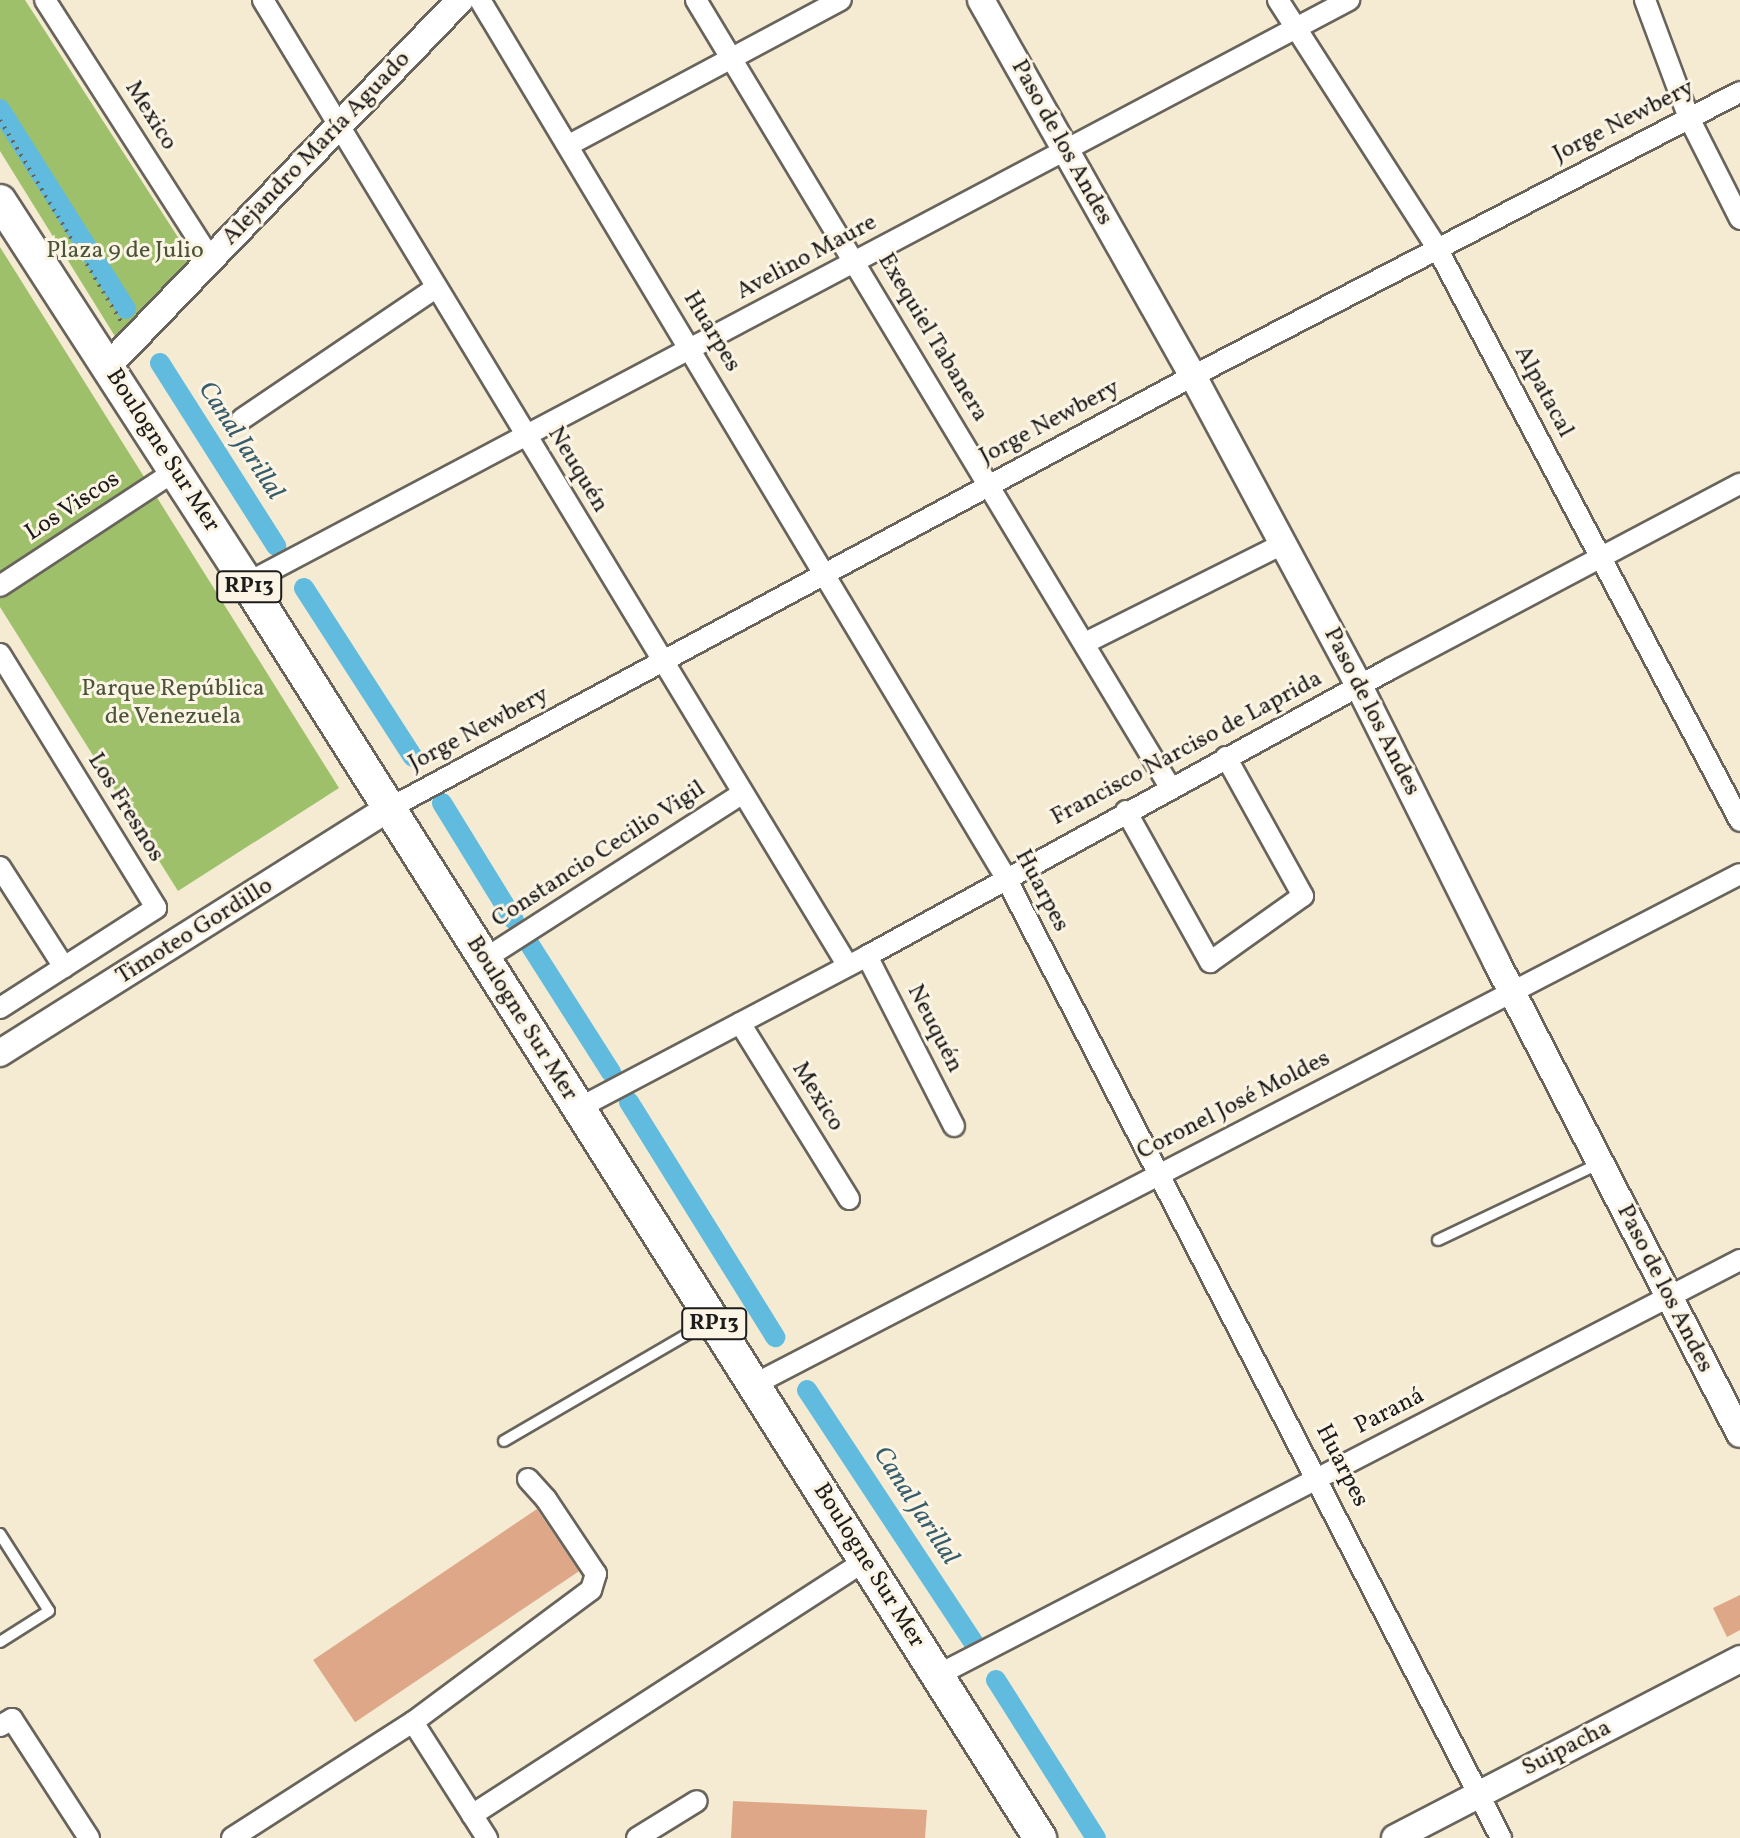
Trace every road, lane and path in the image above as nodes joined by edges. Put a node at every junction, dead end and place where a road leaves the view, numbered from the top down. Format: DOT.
graph roads {
  1 [pos="45,0"];
  2 [pos="263,0"];
  3 [pos="460,0"];
  4 [pos="480,0"];
  5 [pos="696,0"];
  6 [pos="841,0"];
  7 [pos="981,0"];
  8 [pos="1278,0"];
  9 [pos="1349,0"];
  10 [pos="1645,0"];
  11 [pos="1295,28"];
  12 [pos="731,58"];
  13 [pos="1740,92"];
  14 [pos="1689,118"];
  15 [pos="0,120"];
  16 [pos="340,125"];
  17 [pos="569,145"];
  18 [pos="1065,151"];
  19 [pos="0,201"];
  20 [pos="1740,219"];
  21 [pos="1437,248"];
  22 [pos="211,260"];
  23 [pos="856,262"];
  24 [pos="437,287"];
  25 [pos="691,349"];
  26 [pos="100,355"];
  27 [pos="1193,376"];
  28 [pos="242,419"];
  29 [pos="527,437"];
  30 [pos="175,471"];
  31 [pos="1740,484"];
  32 [pos="990,485"];
  33 [pos="1283,544"];
  34 [pos="1600,558"];
  35 [pos="825,573"];
  36 [pos="247,583"];
  37 [pos="0,586"];
  38 [pos="1085,643"];
  39 [pos="0,654"];
  40 [pos="662,661"];
  41 [pos="1359,686"];
  42 [pos="1226,757"];
  43 [pos="1170,787"];
  44 [pos="742,794"];
  45 [pos="388,809"];
  46 [pos="1126,811"];
  47 [pos="1740,821"];
  48 [pos="0,867"];
  49 [pos="1740,874"];
  50 [pos="1006,878"];
  51 [pos="867,956"];
  52 [pos="483,960"];
  53 [pos="848,966"];
  54 [pos="64,967"];
  55 [pos="1512,992"];
  56 [pos="0,1008"];
  57 [pos="740,1023"];
  58 [pos="0,1053"];
  59 [pos="577,1109"];
  60 [pos="954,1126"];
  61 [pos="1599,1163"];
  62 [pos="1161,1174"];
  63 [pos="849,1199"];
  64 [pos="1438,1240"];
  65 [pos="1740,1260"];
  66 [pos="1668,1297"];
  67 [pos="712,1320"];
  68 [pos="753,1385"];
  69 [pos="1740,1434"];
  70 [pos="504,1441"];
  71 [pos="528,1479"];
  72 [pos="1318,1479"];
  73 [pos="0,1534"];
  74 [pos="865,1561"];
  75 [pos="0,1642"];
  76 [pos="1740,1659"];
  77 [pos="936,1676"];
  78 [pos="413,1722"];
  79 [pos="0,1726"];
  80 [pos="1479,1794"];
  81 [pos="697,1801"];
  82 [pos="472,1815"];
  83 [pos="89,1838"];
  84 [pos="232,1838"];
  85 [pos="487,1838"];
  86 [pos="637,1838"];
  87 [pos="1040,1838"];
  88 [pos="1395,1838"];
  89 [pos="1501,1838"];
  1 -- 22 [label="street, Mexico"];
  2 -- 16 [label="street, Neuquén"];
  3 -- 16 [label="street, Alejandro María Aguado"];
  4 -- 17 [label="street, Huarpes"];
  5 -- 12 [label="street, Exequiel Tabanera"];
  6 -- 12 [label="street"];
  7 -- 18 [label="street, Paso de los Andes"];
  8 -- 11 [label="street, Alpatacal"];
  9 -- 11 [label="street, Avelino Maure"];
  10 -- 14 [label="street"];
  11 -- 18 [label="street, Avelino Maure"];
  11 -- 21 [label="street, Alpatacal"];
  12 -- 17 [label="street"];
  12 -- 23 [label="street, Exequiel Tabanera"];
  13 -- 14 [label="street, Jorge Newbery"];
  14 -- 20 [label="street"];
  14 -- 21 [label="street, Jorge Newbery"];
  15 -- 26 [label="path"];
  16 -- 22 [label="street, Alejandro María Aguado"];
  16 -- 24 [label="street, Neuquén"];
  17 -- 25 [label="street, Huarpes"];
  18 -- 23 [label="street, Avelino Maure"];
  18 -- 27 [label="street, Paso de los Andes"];
  19 -- 26 [label="main road, Boulogne Sur Mer / RP13"];
  21 -- 27 [label="street, Jorge Newbery"];
  21 -- 34 [label="street, Alpatacal"];
  22 -- 26 [label="street, Alejandro María Aguado"];
  23 -- 25 [label="street, Avelino Maure"];
  23 -- 32 [label="street, Exequiel Tabanera"];
  24 -- 28 [label="street"];
  24 -- 29 [label="street, Neuquén"];
  25 -- 29 [label="street, Avelino Maure"];
  25 -- 35 [label="street, Huarpes"];
  26 -- 30 [label="main road, Boulogne Sur Mer / RP13"];
  27 -- 32 [label="street, Jorge Newbery"];
  27 -- 33 [label="street, Paso de los Andes"];
  29 -- 36 [label="street, Avelino Maure"];
  29 -- 40 [label="street, Neuquén"];
  30 -- 36 [label="main road, Boulogne Sur Mer / RP13"];
  30 -- 37 [label="street, Los Viscos"];
  31 -- 34 [label="street, Francisco Narciso de Laprida"];
  32 -- 35 [label="street, Jorge Newbery"];
  32 -- 38 [label="street, Exequiel Tabanera"];
  33 -- 38 [label="street"];
  33 -- 41 [label="street, Paso de los Andes"];
  34 -- 41 [label="street, Francisco Narciso de Laprida"];
  34 -- 47 [label="street, Alpatacal"];
  35 -- 40 [label="street, Jorge Newbery"];
  35 -- 50 [label="street, Huarpes"];
  36 -- 45 [label="main road, Boulogne Sur Mer / RP13"];
  38 -- 43 [label="street, Exequiel Tabanera"];
  39 -- 54 [label="street, Los Fresnos"];
  40 -- 44 [label="street, Neuquén"];
  40 -- 45 [label="street, Jorge Newbery"];
  41 -- 42 [label="street, Francisco Narciso de Laprida"];
  41 -- 55 [label="street, Paso de los Andes"];
  42 -- 43 [label="street, Francisco Narciso de Laprida"];
  42 -- 46 [label="street"];
  43 -- 46 [label="street, Francisco Narciso de Laprida"];
  44 -- 52 [label="street, Constancio Cecilio Vigil"];
  44 -- 53 [label="street, Neuquén"];
  45 -- 52 [label="main road, Boulogne Sur Mer / RP13"];
  45 -- 58 [label="street, Timoteo Gordillo"];
  46 -- 50 [label="street, Francisco Narciso de Laprida"];
  48 -- 54 [label="street"];
  49 -- 55 [label="street, Coronel José Moldes"];
  50 -- 51 [label="street, Francisco Narciso de Laprida"];
  50 -- 62 [label="street, Huarpes"];
  51 -- 53 [label="street, Francisco Narciso de Laprida"];
  51 -- 60 [label="street, Neuquén"];
  52 -- 59 [label="main road, Boulogne Sur Mer / RP13"];
  53 -- 57 [label="street, Francisco Narciso de Laprida"];
  54 -- 56 [label="street"];
  55 -- 61 [label="street, Paso de los Andes"];
  55 -- 62 [label="street, Coronel José Moldes"];
  57 -- 59 [label="street, Francisco Narciso de Laprida"];
  57 -- 63 [label="street, Mexico"];
  59 -- 67 [label="main road, Boulogne Sur Mer / RP13"];
  61 -- 64 [label="lane"];
  61 -- 66 [label="street, Paso de los Andes"];
  62 -- 68 [label="street, Coronel José Moldes"];
  62 -- 72 [label="street, Huarpes"];
  65 -- 66 [label="street, Paraná"];
  66 -- 69 [label="street, Paso de los Andes"];
  66 -- 72 [label="street, Paraná"];
  67 -- 68 [label="main road, Boulogne Sur Mer / RP13"];
  67 -- 70 [label="lane"];
  68 -- 74 [label="main road, Boulogne Sur Mer / RP13"];
  71 -- 78 [label="street"];
  72 -- 77 [label="street, Paraná"];
  72 -- 80 [label="street, Huarpes"];
  73 -- 75 [label="lane"];
  74 -- 77 [label="main road, Boulogne Sur Mer / RP13"];
  74 -- 82 [label="street"];
  76 -- 80 [label="street, Suipacha"];
  77 -- 87 [label="main road, Boulogne Sur Mer / RP13"];
  78 -- 82 [label="street"];
  78 -- 84 [label="street"];
  79 -- 83 [label="street"];
  80 -- 88 [label="street, Suipacha"];
  80 -- 89 [label="street, Huarpes"];
  81 -- 86 [label="street"];
  82 -- 85 [label="street"];
}
